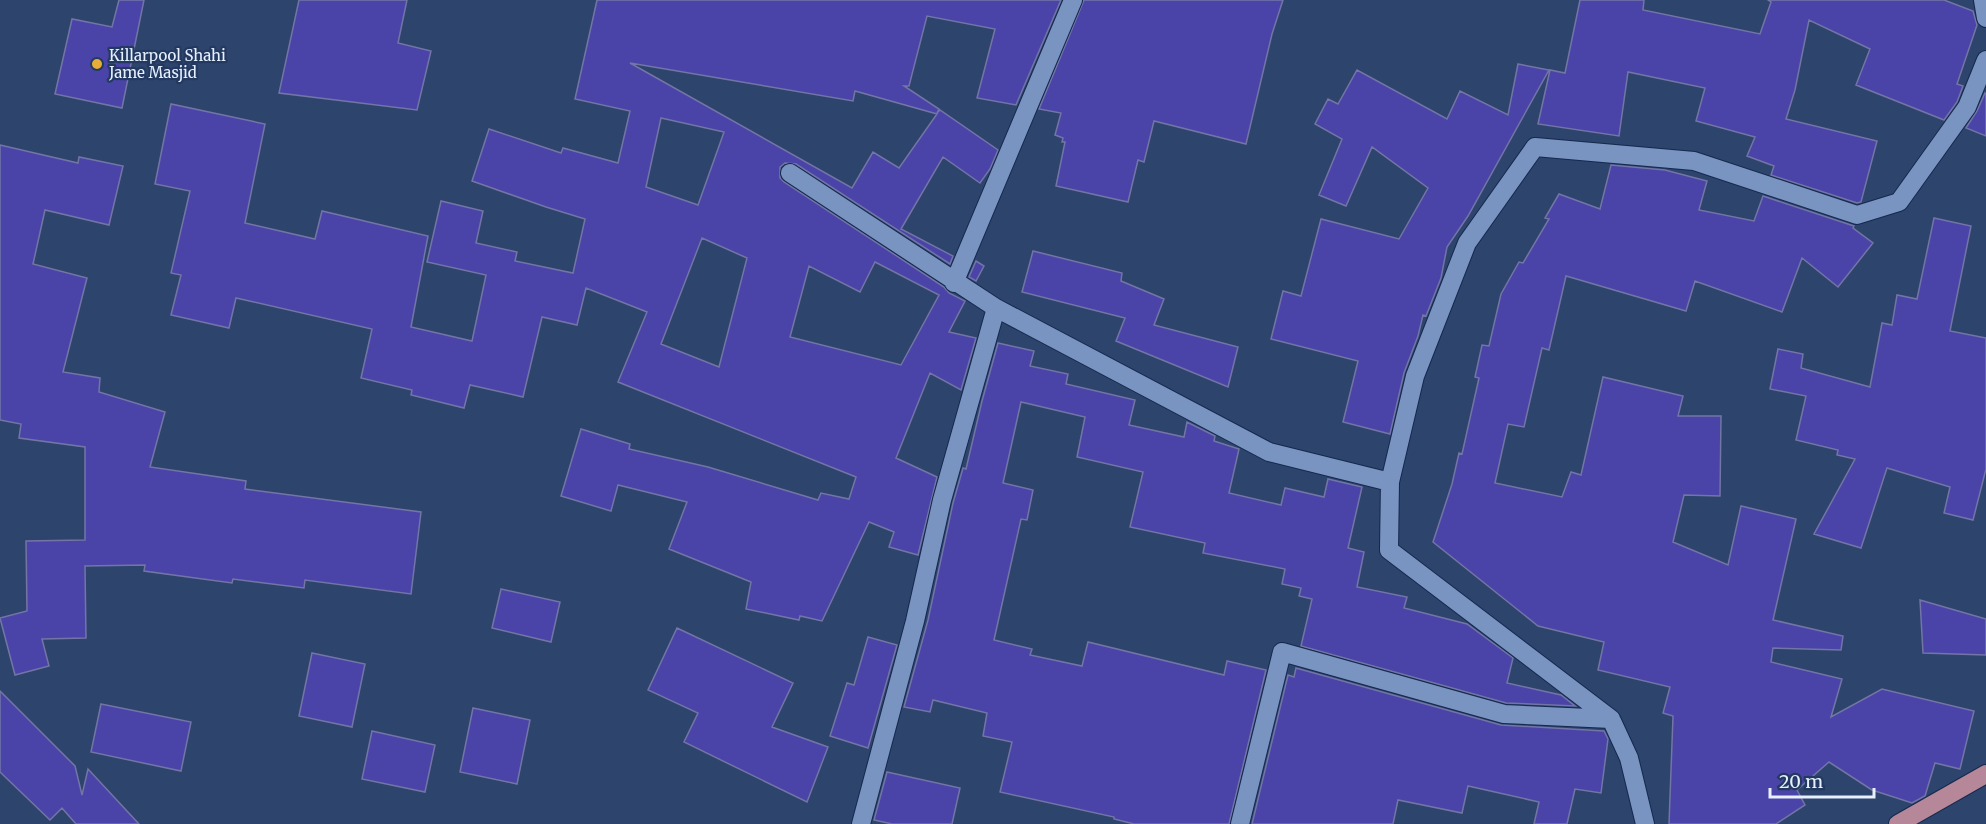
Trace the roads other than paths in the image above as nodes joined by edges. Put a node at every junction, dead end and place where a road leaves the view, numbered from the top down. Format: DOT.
graph roads {
  1 [pos="1073,0"];
  2 [pos="1983,0"];
  3 [pos="1986,18"];
  4 [pos="1986,60"];
  5 [pos="790,173"];
  6 [pos="954,283"];
  7 [pos="996,308"];
  8 [pos="1390,482"];
  9 [pos="1611,719"];
  10 [pos="1986,774"];
  11 [pos="861,824"];
  12 [pos="1240,824"];
  13 [pos="1645,824"];
  14 [pos="1898,824"];
  1 -- 6 [label="street"];
  2 -- 3 [label="street"];
  4 -- 8 [label="street"];
  5 -- 6 [label="street"];
  6 -- 7 [label="street"];
  7 -- 8 [label="street"];
  7 -- 11 [label="street"];
  8 -- 9 [label="street"];
  9 -- 12 [label="street"];
  9 -- 13 [label="street"];
  10 -- 14 [label="main road"];
}
